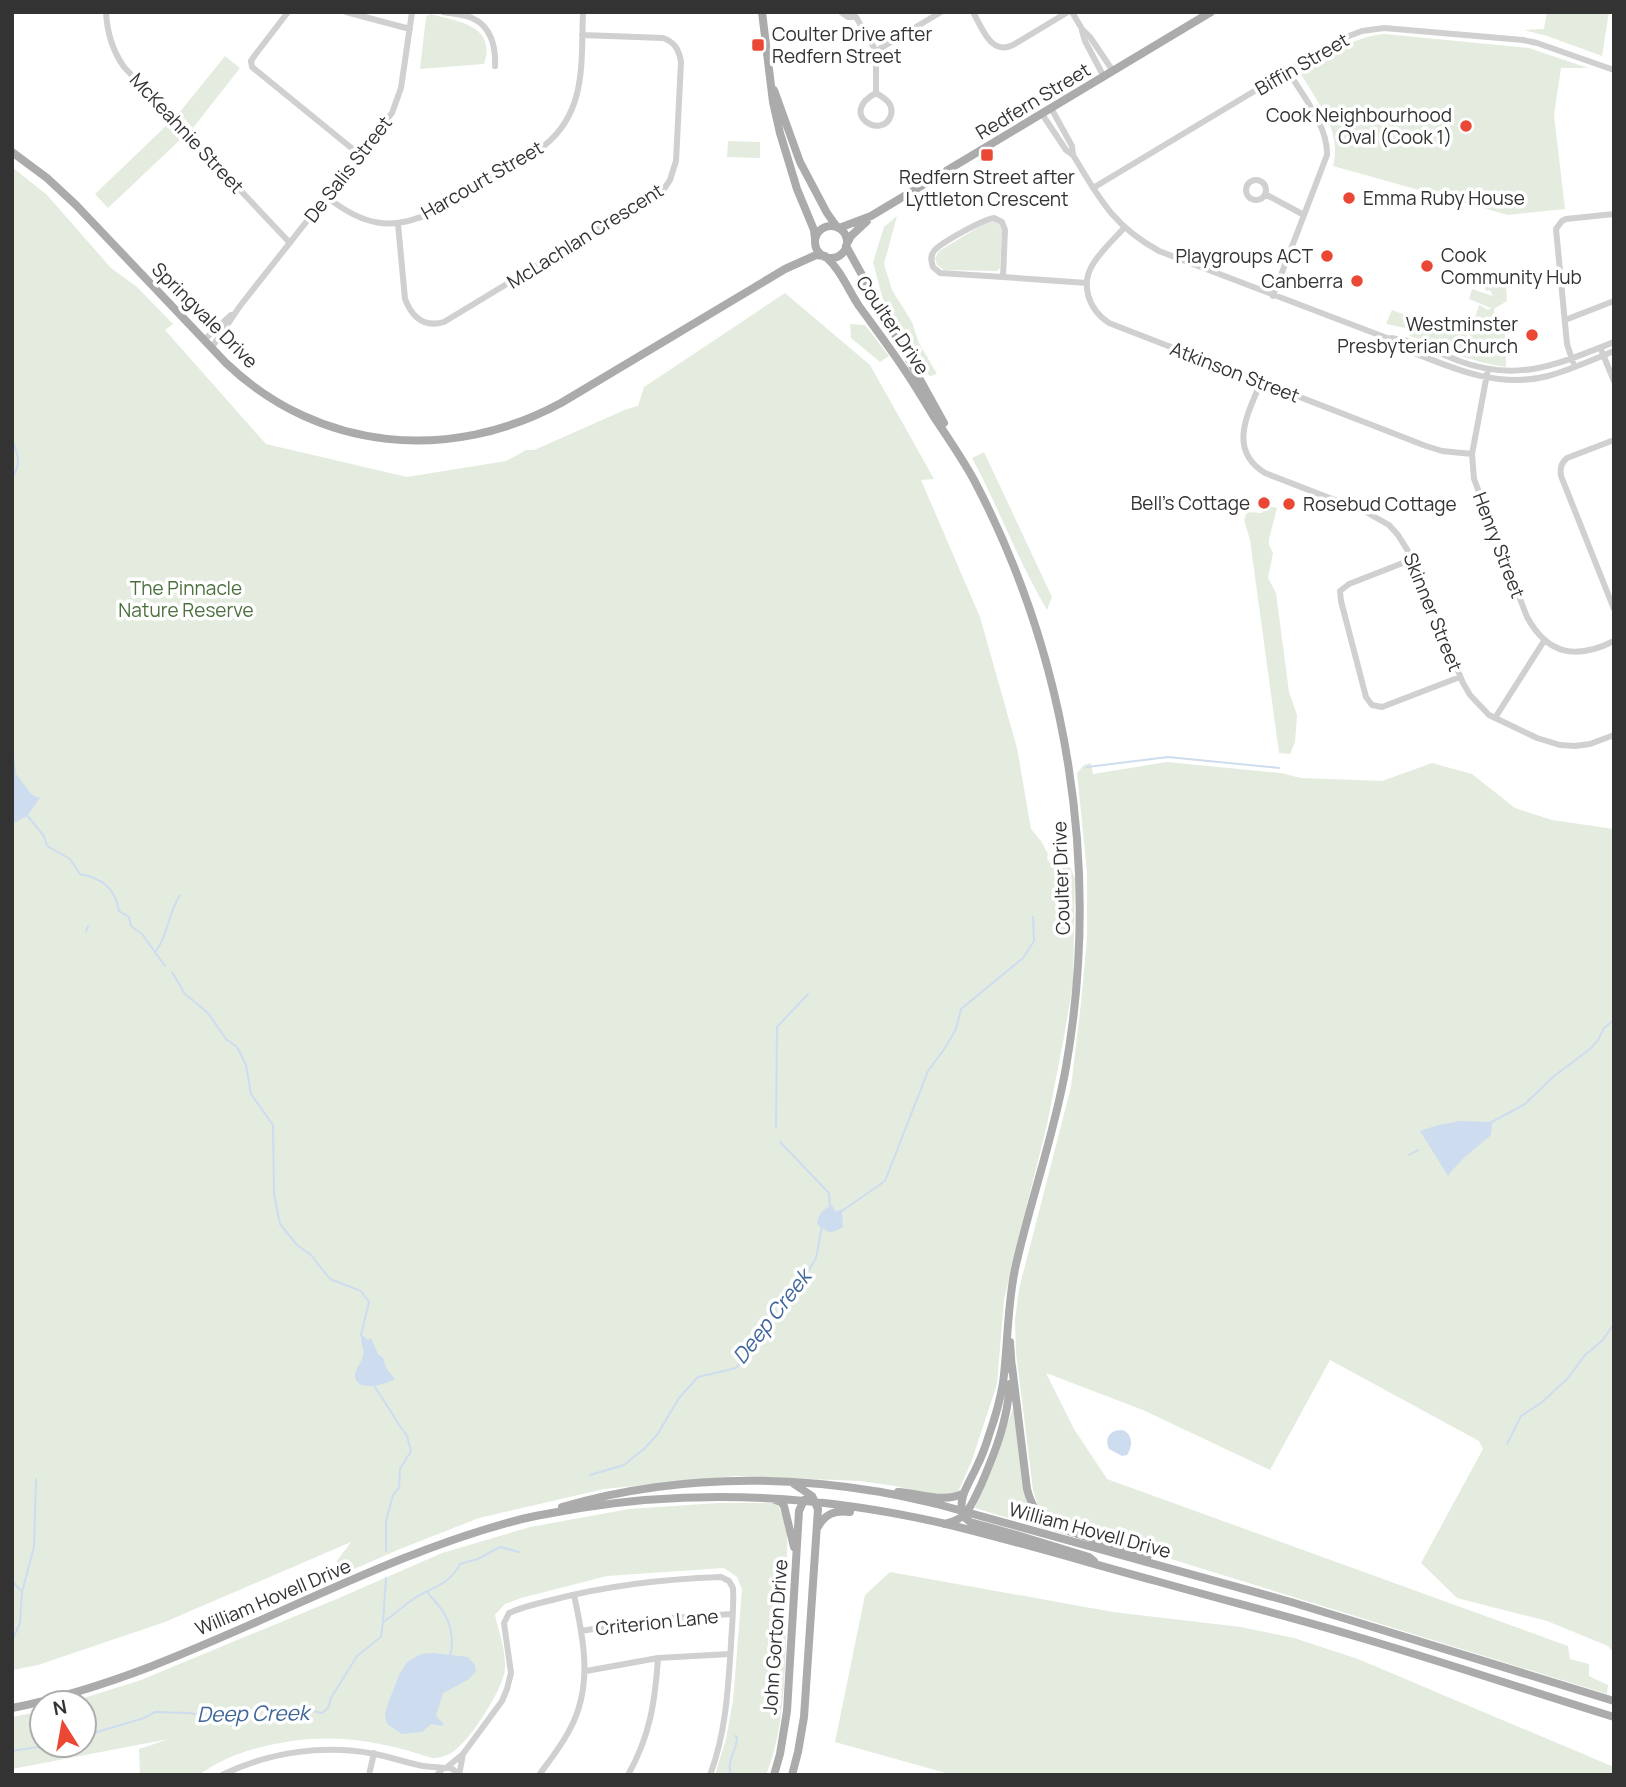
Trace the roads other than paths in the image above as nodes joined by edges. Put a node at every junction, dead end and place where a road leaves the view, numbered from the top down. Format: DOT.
graph roads {
  1 [pos="106,12"];
  2 [pos="288,12"];
  3 [pos="346,12"];
  4 [pos="412,12"];
  5 [pos="443,12"];
  6 [pos="583,12"];
  7 [pos="762,12"];
  8 [pos="841,12"];
  9 [pos="941,12"];
  10 [pos="973,12"];
  11 [pos="1070,12"];
  12 [pos="1211,12"];
  13 [pos="857,15"];
  14 [pos="410,29"];
  15 [pos="1082,29"];
  16 [pos="582,35"];
  17 [pos="876,51"];
  18 [pos="495,66"];
  19 [pos="1614,70"];
  20 [pos="1112,71"];
  21 [pos="1288,71"];
  22 [pos="1104,76"];
  23 [pos="772,84"];
  24 [pos="876,93"];
  25 [pos="1051,108"];
  26 [pos="1042,114"];
  27 [pos="12,152"];
  28 [pos="360,155"];
  29 [pos="1073,155"];
  30 [pos="1093,188"];
  31 [pos="1265,194"];
  32 [pos="327,197"];
  33 [pos="1614,214"];
  34 [pos="1304,215"];
  35 [pos="871,216"];
  36 [pos="398,224"];
  37 [pos="838,228"];
  38 [pos="1124,228"];
  39 [pos="815,240"];
  40 [pos="290,243"];
  41 [pos="847,245"];
  42 [pos="824,256"];
  43 [pos="785,269"];
  44 [pos="1003,277"];
  45 [pos="1087,283"];
  46 [pos="1273,296"];
  47 [pos="1614,301"];
  48 [pos="240,306"];
  49 [pos="1565,320"];
  50 [pos="1387,338"];
  51 [pos="204,340"];
  52 [pos="1614,342"];
  53 [pos="212,347"];
  54 [pos="1600,347"];
  55 [pos="1614,351"];
  56 [pos="1604,355"];
  57 [pos="1572,359"];
  58 [pos="1575,367"];
  59 [pos="1488,369"];
  60 [pos="1486,378"];
  61 [pos="1614,381"];
  62 [pos="1261,382"];
  63 [pos="1614,440"];
  64 [pos="956,448"];
  65 [pos="1472,454"];
  66 [pos="1413,559"];
  67 [pos="1614,610"];
  68 [pos="1544,641"];
  69 [pos="1614,641"];
  70 [pos="1460,677"];
  71 [pos="1495,718"];
  72 [pos="1614,735"];
  73 [pos="1008,1322"];
  74 [pos="1012,1366"];
  75 [pos="791,1482"];
  76 [pos="827,1485"];
  77 [pos="877,1491"];
  78 [pos="964,1493"];
  79 [pos="770,1497"];
  80 [pos="806,1497"];
  81 [pos="815,1502"];
  82 [pos="546,1513"];
  83 [pos="888,1513"];
  84 [pos="963,1513"];
  85 [pos="945,1524"];
  86 [pos="817,1531"];
  87 [pos="797,1553"];
  88 [pos="1102,1566"];
  89 [pos="574,1595"];
  90 [pos="1291,1602"];
  91 [pos="732,1614"];
  92 [pos="581,1631"];
  93 [pos="730,1654"];
  94 [pos="658,1658"];
  95 [pos="586,1671"];
  96 [pos="1614,1701"];
  97 [pos="12,1708"];
  98 [pos="1614,1717"];
  99 [pos="374,1753"];
  100 [pos="463,1754"];
  101 [pos="421,1766"];
  102 [pos="445,1768"];
  103 [pos="222,1775"];
  104 [pos="369,1775"];
  105 [pos="431,1775"];
  106 [pos="437,1775"];
  107 [pos="458,1775"];
  108 [pos="539,1775"];
  109 [pos="628,1775"];
  110 [pos="710,1775"];
  111 [pos="774,1775"];
  112 [pos="792,1775"];
  1 -- 40 [label="street, McKeahnie Street"];
  2 -- 28 [label="street"];
  3 -- 14 [label="street"];
  4 -- 14 [label="street, De Salis Street"];
  5 -- 18 [label="street"];
  6 -- 16 [label="street, Harcourt Street"];
  7 -- 23 [label="main road"];
  8 -- 13 [label="street"];
  9 -- 17 [label="street"];
  10 -- 11 [label="street"];
  11 -- 15 [label="street"];
  12 -- 20 [label="main road, Redfern Street"];
  13 -- 17 [label="street"];
  14 -- 28 [label="street, De Salis Street"];
  15 -- 20 [label="street"];
  15 -- 22 [label="street"];
  16 -- 36 [label="street, Harcourt Street"];
  16 -- 36 [label="street, McLachlan Crescent"];
  17 -- 24 [label="street"];
  19 -- 21 [label="street, Biffin Street"];
  20 -- 22 [label="main road, Redfern Street"];
  21 -- 30 [label="street, Biffin Street"];
  21 -- 34 [label="street"];
  22 -- 25 [label="main road, Redfern Street"];
  23 -- 37 [label="main road"];
  23 -- 39 [label="main road"];
  24 -- 24 [label="street"];
  25 -- 26 [label="main road, Redfern Street"];
  25 -- 29 [label="street"];
  26 -- 29 [label="street"];
  26 -- 35 [label="main road, Redfern Street"];
  27 -- 51 [label="main road, Springvale Drive"];
  28 -- 32 [label="street, De Salis Street"];
  29 -- 30 [label="street"];
  30 -- 38 [label="street"];
  31 -- 34 [label="street"];
  32 -- 36 [label="street, Harcourt Street"];
  32 -- 40 [label="street, De Salis Street"];
  33 -- 49 [label="street"];
  34 -- 46 [label="street"];
  35 -- 37 [label="main road, Redfern Street"];
  35 -- 41 [label="main road, Redfern Street"];
  37 -- 39 [label="main road"];
  37 -- 41 [label="main road"];
  38 -- 45 [label="street"];
  38 -- 46 [label="street"];
  39 -- 42 [label="main road"];
  39 -- 43 [label="main road, Springvale Drive"];
  40 -- 48 [label="street, De Salis Street"];
  41 -- 42 [label="main road"];
  41 -- 64 [label="main road, Coulter Drive"];
  42 -- 43 [label="main road, Springvale Drive"];
  42 -- 64 [label="main road, Coulter Drive"];
  43 -- 53 [label="main road, Springvale Drive"];
  44 -- 44 [label="street"];
  44 -- 45 [label="street"];
  45 -- 62 [label="street, Atkinson Street"];
  46 -- 50 [label="street"];
  47 -- 49 [label="street"];
  48 -- 51 [label="street, De Salis Street"];
  48 -- 53 [label="street, De Salis Street"];
  49 -- 57 [label="street"];
  50 -- 59 [label="street"];
  50 -- 60 [label="street"];
  51 -- 53 [label="main road, Springvale Drive"];
  52 -- 54 [label="street"];
  54 -- 56 [label="street"];
  54 -- 57 [label="street"];
  55 -- 56 [label="street"];
  56 -- 58 [label="street"];
  56 -- 61 [label="street"];
  57 -- 58 [label="street"];
  57 -- 59 [label="street"];
  58 -- 60 [label="street"];
  59 -- 60 [label="street, Henry Street"];
  60 -- 65 [label="street, Henry Street"];
  62 -- 65 [label="street, Atkinson Street"];
  62 -- 66 [label="street, Skinner Street"];
  63 -- 67 [label="street"];
  64 -- 73 [label="main road, Coulter Drive"];
  65 -- 68 [label="street, Henry Street"];
  66 -- 70 [label="street, Skinner Street"];
  66 -- 70 [label="street"];
  68 -- 69 [label="street"];
  68 -- 71 [label="street"];
  70 -- 71 [label="street, Skinner Street"];
  71 -- 72 [label="street, Skinner Street"];
  73 -- 74 [label="main road, Coulter Drive"];
  73 -- 78 [label="main road, Coulter Drive"];
  74 -- 84 [label="main road, Coulter Drive"];
  74 -- 90 [label="main road"];
  75 -- 76 [label="main road, William Hovell Drive"];
  75 -- 80 [label="main road"];
  75 -- 82 [label="main road, William Hovell Drive"];
  76 -- 77 [label="main road, William Hovell Drive"];
  76 -- 80 [label="main road"];
  77 -- 78 [label="main road"];
  77 -- 84 [label="main road, William Hovell Drive"];
  78 -- 84 [label="main road, Coulter Drive"];
  79 -- 80 [label="main road, William Hovell Drive"];
  79 -- 82 [label="main road, William Hovell Drive"];
  79 -- 87 [label="main road"];
  80 -- 81 [label="main road, William Hovell Drive"];
  80 -- 87 [label="main road, John Gorton Drive"];
  81 -- 83 [label="main road, William Hovell Drive"];
  81 -- 86 [label="main road, John Gorton Drive"];
  82 -- 97 [label="main road, William Hovell Drive"];
  83 -- 85 [label="main road, William Hovell Drive"];
  83 -- 86 [label="main road"];
  84 -- 85 [label="main road"];
  84 -- 88 [label="main road"];
  84 -- 90 [label="main road, William Hovell Drive"];
  85 -- 88 [label="main road, William Hovell Drive"];
  86 -- 112 [label="main road, John Gorton Drive"];
  87 -- 111 [label="main road, John Gorton Drive"];
  88 -- 98 [label="main road, William Hovell Drive"];
  89 -- 91 [label="street"];
  89 -- 92 [label="street"];
  89 -- 100 [label="street"];
  90 -- 96 [label="main road, William Hovell Drive"];
  91 -- 92 [label="street, Criterion Lane"];
  91 -- 93 [label="street"];
  92 -- 95 [label="street"];
  93 -- 94 [label="street"];
  93 -- 110 [label="street"];
  94 -- 95 [label="street"];
  94 -- 109 [label="street"];
  95 -- 108 [label="street"];
  99 -- 101 [label="street"];
  99 -- 103 [label="street"];
  99 -- 104 [label="street"];
  100 -- 102 [label="street"];
  100 -- 107 [label="street"];
  101 -- 102 [label="street"];
  101 -- 105 [label="street"];
  102 -- 106 [label="street"];
  102 -- 107 [label="street"];
}
